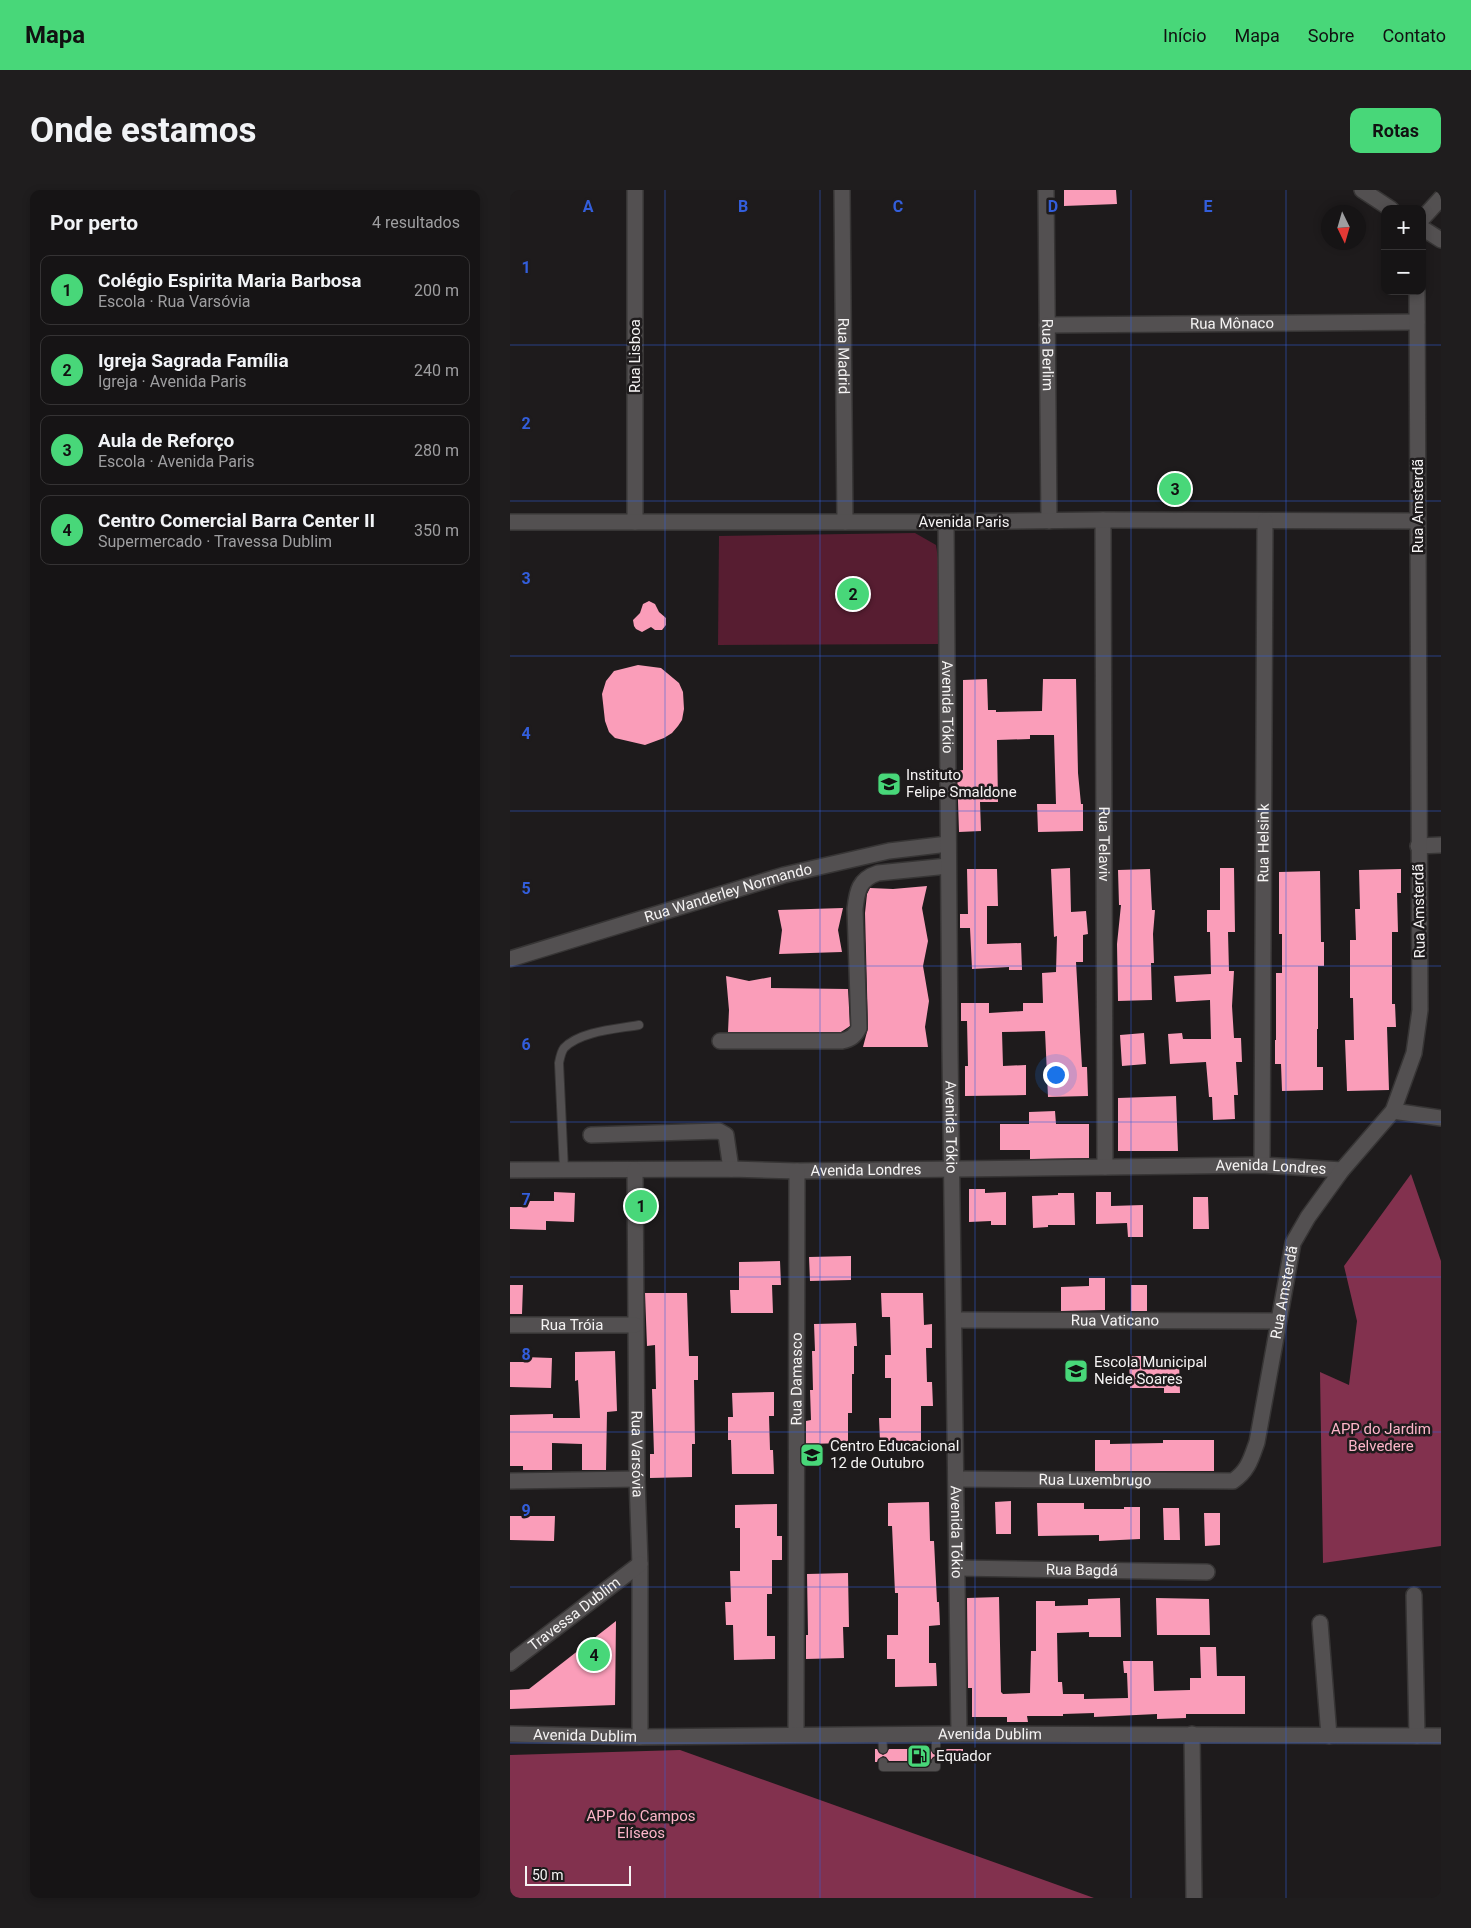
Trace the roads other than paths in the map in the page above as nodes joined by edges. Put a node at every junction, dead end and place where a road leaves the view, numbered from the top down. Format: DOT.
graph roads {
  1 [pos="634,190"];
  2 [pos="842,190"];
  3 [pos="1046,190"];
  4 [pos="1362,190"];
  5 [pos="1441,198"];
  6 [pos="1385,205"];
  7 [pos="1426,215"];
  8 [pos="1426,231"];
  9 [pos="1441,240"];
  10 [pos="1417,295"];
  11 [pos="1417,322"];
  12 [pos="1047,325"];
  13 [pos="1104,520"];
  14 [pos="1418,520"];
  15 [pos="1049,521"];
  16 [pos="1264,521"];
  17 [pos="510,522"];
  18 [pos="636,522"];
  19 [pos="845,522"];
  20 [pos="946,522"];
  21 [pos="948,844"];
  22 [pos="1441,845"];
  23 [pos="1418,846"];
  24 [pos="948,866"];
  25 [pos="510,959"];
  26 [pos="639,1025"];
  27 [pos="720,1041"];
  28 [pos="1393,1111"];
  29 [pos="1441,1118"];
  30 [pos="591,1135"];
  31 [pos="1262,1165"];
  32 [pos="1106,1167"];
  33 [pos="731,1169"];
  34 [pos="952,1169"];
  35 [pos="510,1170"];
  36 [pos="564,1170"];
  37 [pos="634,1170"];
  38 [pos="1342,1170"];
  39 [pos="797,1171"];
  40 [pos="954,1320"];
  41 [pos="1277,1321"];
  42 [pos="510,1325"];
  43 [pos="636,1325"];
  44 [pos="638,1479"];
  45 [pos="956,1479"];
  46 [pos="510,1481"];
  47 [pos="1232,1481"];
  48 [pos="640,1564"];
  49 [pos="957,1568"];
  50 [pos="1207,1572"];
  51 [pos="1414,1595"];
  52 [pos="1320,1623"];
  53 [pos="510,1663"];
  54 [pos="510,1734"];
  55 [pos="959,1734"];
  56 [pos="1192,1734"];
  57 [pos="796,1735"];
  58 [pos="1329,1736"];
  59 [pos="1417,1736"];
  60 [pos="1441,1736"];
  61 [pos="640,1737"];
  62 [pos="883,1762"];
  63 [pos="936,1762"];
  64 [pos="1194,1898"];
  1 -- 18 [label="street, Rua Lisboa"];
  2 -- 19 [label="street, Rua Madrid"];
  3 -- 12 [label="street, Rua Berlim"];
  4 -- 6 [label="street"];
  5 -- 7 [label="street"];
  8 -- 9 [label="street"];
  10 -- 11 [label="street, Rua Amsterdã"];
  11 -- 12 [label="street, Rua Mônaco"];
  11 -- 14 [label="street, Rua Amsterdã"];
  12 -- 15 [label="street, Rua Berlim"];
  13 -- 15 [label="street, Avenida Paris"];
  13 -- 16 [label="street, Avenida Paris"];
  13 -- 32 [label="street, Rua Telaviv"];
  14 -- 16 [label="street, Avenida Paris"];
  14 -- 23 [label="street, Rua Amsterdã"];
  15 -- 20 [label="street, Avenida Paris"];
  16 -- 31 [label="street, Rua Helsink"];
  17 -- 18 [label="street, Avenida Paris"];
  18 -- 19 [label="street, Avenida Paris"];
  19 -- 20 [label="street, Avenida Paris"];
  20 -- 21 [label="street, Avenida Tókio"];
  21 -- 24 [label="street, Avenida Tókio"];
  21 -- 25 [label="street, Rua Wanderley Normando"];
  22 -- 23 [label="street"];
  23 -- 28 [label="street, Rua Amsterdã"];
  24 -- 27 [label="street"];
  24 -- 34 [label="street, Avenida Tókio"];
  26 -- 36 [label="lane"];
  28 -- 29 [label="street"];
  28 -- 38 [label="street, Rua Amsterdã"];
  30 -- 33 [label="street"];
  31 -- 32 [label="street, Avenida Londres"];
  31 -- 38 [label="street, Avenida Londres"];
  32 -- 34 [label="street, Avenida Londres"];
  33 -- 37 [label="street, Avenida Londres"];
  33 -- 39 [label="street, Avenida Londres"];
  34 -- 39 [label="street, Avenida Londres"];
  34 -- 40 [label="street, Avenida Tókio"];
  35 -- 36 [label="street, Avenida Londres"];
  36 -- 37 [label="street, Avenida Londres"];
  37 -- 43 [label="street, Rua Varsóvia"];
  38 -- 41 [label="street, Rua Amsterdã"];
  39 -- 57 [label="street, Rua Damasco"];
  40 -- 41 [label="street, Rua Vaticano"];
  40 -- 45 [label="street, Avenida Tókio"];
  41 -- 47 [label="street, Rua Amsterdã"];
  42 -- 43 [label="street, Rua Tróia"];
  43 -- 44 [label="street, Rua Varsóvia"];
  44 -- 46 [label="street"];
  44 -- 48 [label="street, Rua Varsóvia"];
  45 -- 47 [label="street, Rua Luxembrugo"];
  45 -- 49 [label="street, Avenida Tókio"];
  48 -- 53 [label="street, Travessa Dublim"];
  48 -- 61 [label="street, Rua Varsóvia"];
  49 -- 50 [label="street, Rua Bagdá"];
  49 -- 55 [label="street, Avenida Tókio"];
  51 -- 59 [label="street"];
  52 -- 58 [label="street"];
  54 -- 61 [label="street, Avenida Dublim"];
  55 -- 56 [label="street, Avenida Dublim"];
  55 -- 57 [label="street, Avenida Dublim"];
  56 -- 58 [label="street, Avenida Dublim"];
  56 -- 64 [label="street"];
  57 -- 61 [label="street, Avenida Dublim"];
  58 -- 59 [label="street, Avenida Dublim"];
  59 -- 60 [label="street, Avenida Dublim"];
  62 -- 63 [label="lane"];
}
